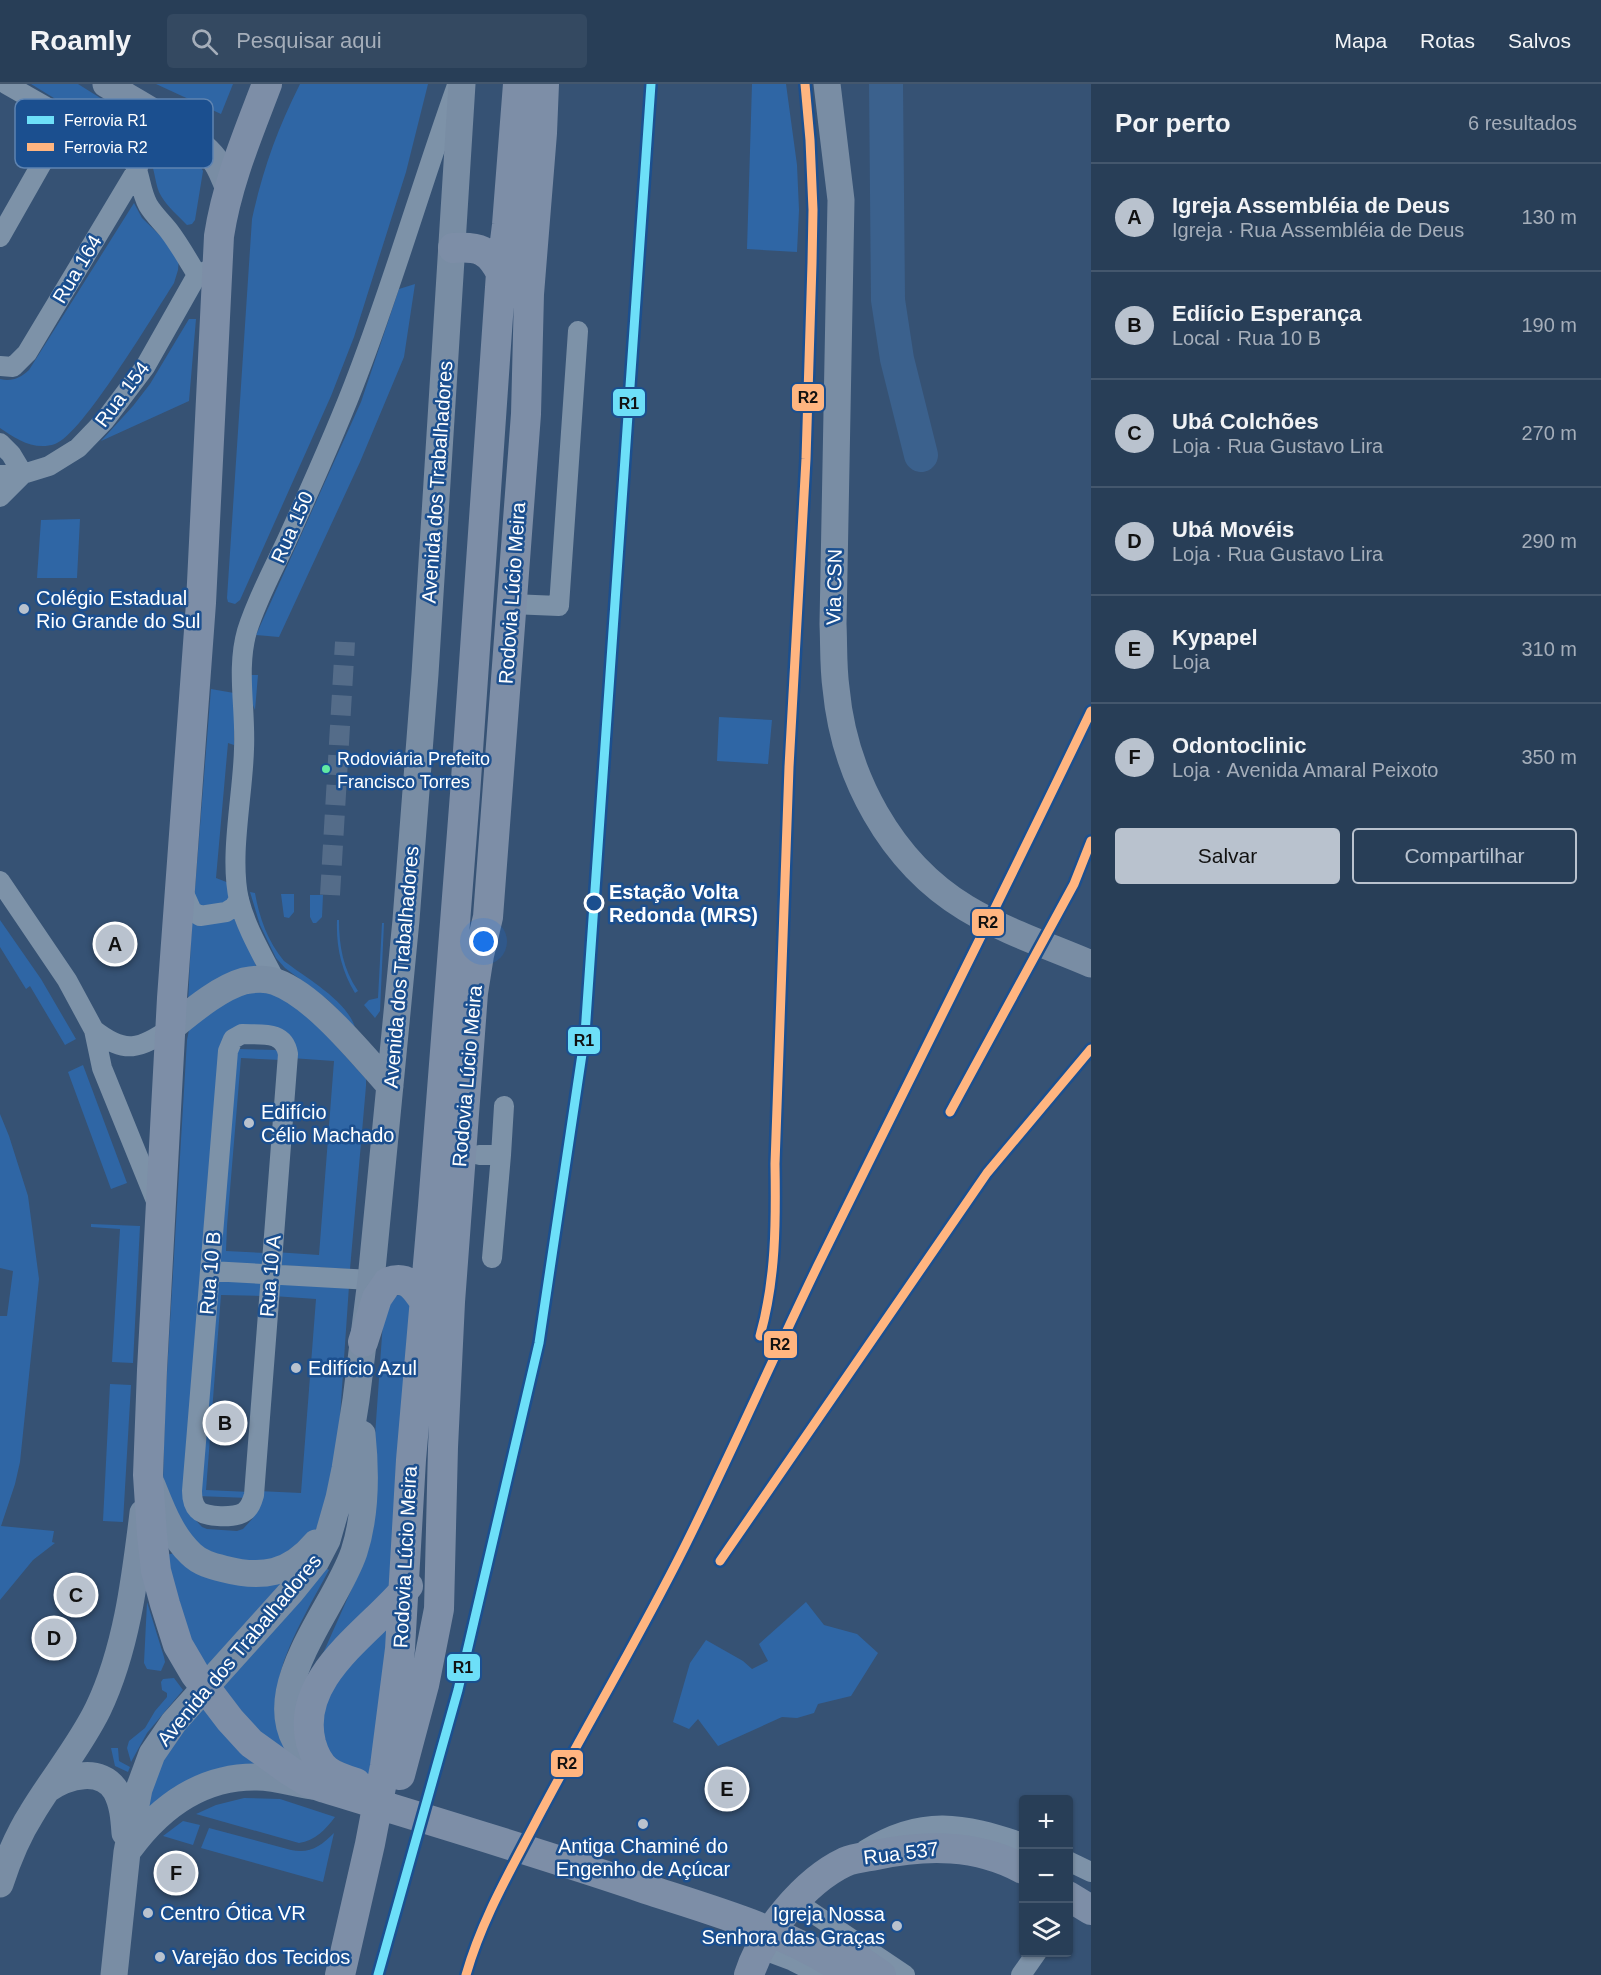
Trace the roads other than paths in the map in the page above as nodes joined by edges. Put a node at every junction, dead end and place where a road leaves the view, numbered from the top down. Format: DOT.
graph roads {
  1 [pos="6,84"];
  2 [pos="106,84"];
  3 [pos="267,84"];
  4 [pos="457,84"];
  5 [pos="462,84"];
  6 [pos="518,84"];
  7 [pos="544,84"];
  8 [pos="557,84"];
  9 [pos="827,84"];
  10 [pos="0,94"];
  11 [pos="32,99"];
  12 [pos="130,99"];
  13 [pos="213,159"];
  14 [pos="39,168"];
  15 [pos="138,168"];
  16 [pos="230,189"];
  17 [pos="0,237"];
  18 [pos="453,248"];
  19 [pos="208,270"];
  20 [pos="501,273"];
  21 [pos="578,331"];
  22 [pos="7,367"];
  23 [pos="526,414"];
  24 [pos="0,443"];
  25 [pos="23,474"];
  26 [pos="0,475"];
  27 [pos="0,497"];
  28 [pos="511,604"];
  29 [pos="0,881"];
  30 [pos="181,885"];
  31 [pos="239,899"];
  32 [pos="488,917"];
  33 [pos="1088,957"];
  34 [pos="276,982"];
  35 [pos="171,1028"];
  36 [pos="94,1030"];
  37 [pos="259,1035"];
  38 [pos="390,1086"];
  39 [pos="504,1106"];
  40 [pos="490,1155"];
  41 [pos="160,1212"];
  42 [pos="492,1258"];
  43 [pos="210,1271"];
  44 [pos="270,1273"];
  45 [pos="371,1280"];
  46 [pos="424,1301"];
  47 [pos="363,1342"];
  48 [pos="356,1400"];
  49 [pos="148,1474"];
  50 [pos="335,1514"];
  51 [pos="221,1516"];
  52 [pos="328,1782"];
  53 [pos="48,1789"];
  54 [pos="1019,1842"];
  55 [pos="370,1844"];
  56 [pos="128,1852"];
  57 [pos="847,1861"];
  58 [pos="1073,1863"];
  59 [pos="1019,1868"];
  60 [pos="1091,1872"];
  61 [pos="0,1884"];
  62 [pos="795,1902"];
  63 [pos="1034,1957"];
  64 [pos="755,1962"];
  65 [pos="840,1974"];
  66 [pos="114,1975"];
  67 [pos="340,1975"];
  68 [pos="881,1975"];
  69 [pos="905,1975"];
  70 [pos="1021,1975"];
  1 -- 10 [label="street"];
  1 -- 11 [label="street"];
  2 -- 12 [label="main road"];
  3 -- 16 [label="main road"];
  4 -- 31 [label="street, Rua 150"];
  5 -- 18 [label="main road, Avenida dos Trabalhadores"];
  6 -- 20 [label="main road, Rodovia Lúcio Meira"];
  7 -- 23 [label="main road, Rodovia Lúcio Meira"];
  8 -- 23 [label="main road"];
  9 -- 33 [label="main road, Via CSN"];
  13 -- 16 [label="main road"];
  14 -- 17 [label="street"];
  15 -- 19 [label="street"];
  15 -- 22 [label="street, Rua 164"];
  16 -- 19 [label="main road"];
  18 -- 20 [label="main road"];
  18 -- 38 [label="main road, Avenida dos Trabalhadores"];
  19 -- 25 [label="street, Rua 154"];
  19 -- 30 [label="main road"];
  20 -- 46 [label="main road, Rodovia Lúcio Meira"];
  21 -- 28 [label="street"];
  23 -- 28 [label="main road, Rodovia Lúcio Meira"];
  24 -- 25 [label="street"];
  25 -- 26 [label="street"];
  25 -- 27 [label="street, Rua 154"];
  28 -- 32 [label="main road, Rodovia Lúcio Meira"];
  29 -- 36 [label="street"];
  30 -- 31 [label="street"];
  30 -- 35 [label="main road"];
  31 -- 34 [label="street, Rua 150"];
  32 -- 40 [label="main road"];
  32 -- 55 [label="main road, Rodovia Lúcio Meira"];
  34 -- 35 [label="main road"];
  34 -- 38 [label="main road"];
  35 -- 36 [label="street"];
  35 -- 41 [label="main road"];
  36 -- 41 [label="street"];
  37 -- 43 [label="street, Rua 10 B"];
  37 -- 44 [label="street, Rua 10 A"];
  38 -- 45 [label="main road, Avenida dos Trabalhadores"];
  39 -- 40 [label="street"];
  40 -- 42 [label="street"];
  40 -- 52 [label="main road"];
  41 -- 49 [label="main road"];
  43 -- 44 [label="street"];
  43 -- 51 [label="street, Rua 10 B"];
  44 -- 45 [label="street"];
  44 -- 51 [label="street, Rua 10 A"];
  45 -- 47 [label="main road, Avenida dos Trabalhadores"];
  46 -- 47 [label="main road"];
  46 -- 55 [label="main road, Rodovia Lúcio Meira"];
  47 -- 48 [label="main road, Avenida dos Trabalhadores"];
  48 -- 50 [label="main road, Avenida dos Trabalhadores"];
  48 -- 52 [label="main road"];
  49 -- 50 [label="main road"];
  49 -- 52 [label="main road"];
  49 -- 53 [label="main road"];
  50 -- 56 [label="main road, Avenida dos Trabalhadores"];
  52 -- 56 [label="main road"];
  52 -- 65 [label="main road"];
  52 -- 68 [label="main road"];
  53 -- 56 [label="main road"];
  53 -- 61 [label="main road"];
  54 -- 57 [label="street, Rua 537"];
  55 -- 67 [label="main road, Rodovia Lúcio Meira"];
  56 -- 66 [label="main road"];
  57 -- 59 [label="main road, Rua 537"];
  57 -- 62 [label="main road, Rua 537"];
  58 -- 60 [label="street"];
  62 -- 64 [label="main road, Rua 537"];
  62 -- 69 [label="street"];
  63 -- 70 [label="street"];
  64 -- 65 [label="street"];
}
